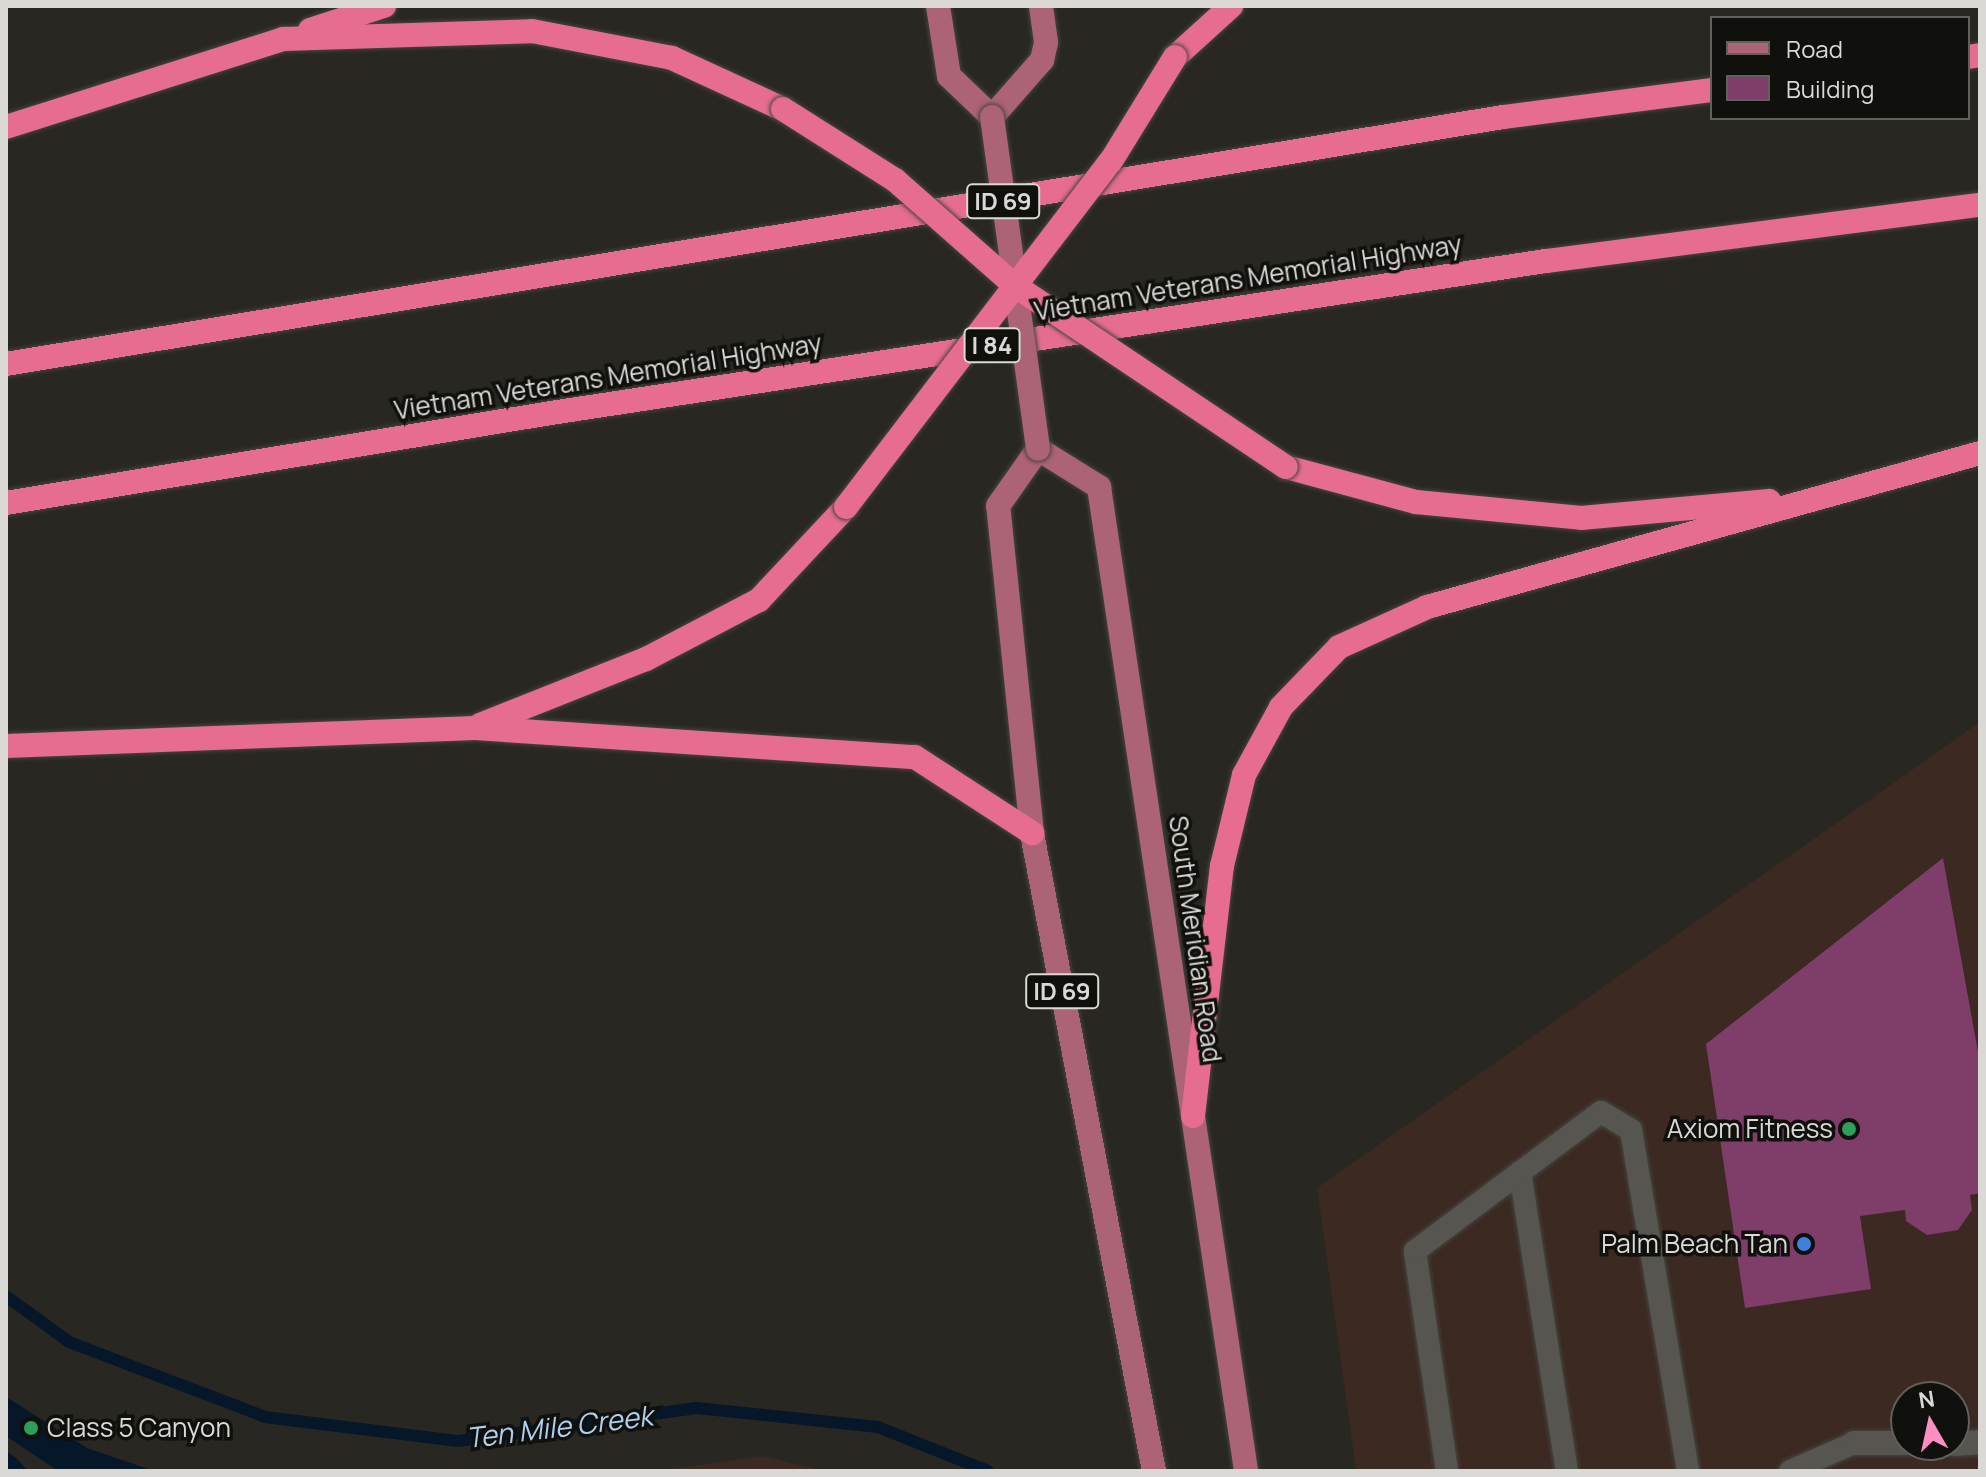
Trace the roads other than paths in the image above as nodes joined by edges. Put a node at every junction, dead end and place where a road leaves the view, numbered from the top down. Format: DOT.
graph roads {
  1 [pos="384,6"];
  2 [pos="938,6"];
  3 [pos="1041,6"];
  4 [pos="1231,6"];
  5 [pos="283,39"];
  6 [pos="1710,90"];
  7 [pos="992,117"];
  8 [pos="6,127"];
  9 [pos="1980,205"];
  10 [pos="1014,285"];
  11 [pos="6,364"];
  12 [pos="1038,449"];
  13 [pos="1980,453"];
  14 [pos="1832,495"];
  15 [pos="6,503"];
  16 [pos="475,728"];
  17 [pos="6,746"];
  18 [pos="1032,833"];
  19 [pos="1193,1116"];
  20 [pos="1520,1172"];
  21 [pos="1854,1443"];
  22 [pos="1890,1443"];
  23 [pos="1154,1471"];
  24 [pos="1246,1471"];
  25 [pos="1447,1471"];
  26 [pos="1567,1471"];
  27 [pos="1688,1471"];
  28 [pos="1790,1471"];
  1 -- 5 [label="highway"];
  2 -- 7 [label="main road"];
  3 -- 7 [label="main road"];
  4 -- 10 [label="highway, bridge"];
  5 -- 8 [label="highway"];
  5 -- 10 [label="highway, bridge"];
  6 -- 11 [label="highway"];
  7 -- 10 [label="main road, ID 69, bridge"];
  9 -- 15 [label="highway, Vietnam Veterans Memorial Highway / I 84"];
  10 -- 12 [label="main road, ID 69, bridge"];
  10 -- 14 [label="highway, bridge"];
  10 -- 16 [label="highway, bridge"];
  12 -- 18 [label="main road, ID 69"];
  12 -- 19 [label="main road, South Meridian Road"];
  13 -- 14 [label="highway"];
  14 -- 19 [label="highway"];
  16 -- 17 [label="highway"];
  16 -- 18 [label="highway"];
  18 -- 23 [label="main road, ID 69"];
  19 -- 24 [label="main road, South Meridian Road"];
  20 -- 25 [label="lane"];
  20 -- 26 [label="lane"];
  20 -- 27 [label="lane"];
  21 -- 22 [label="street"];
  21 -- 28 [label="lane"];
}
